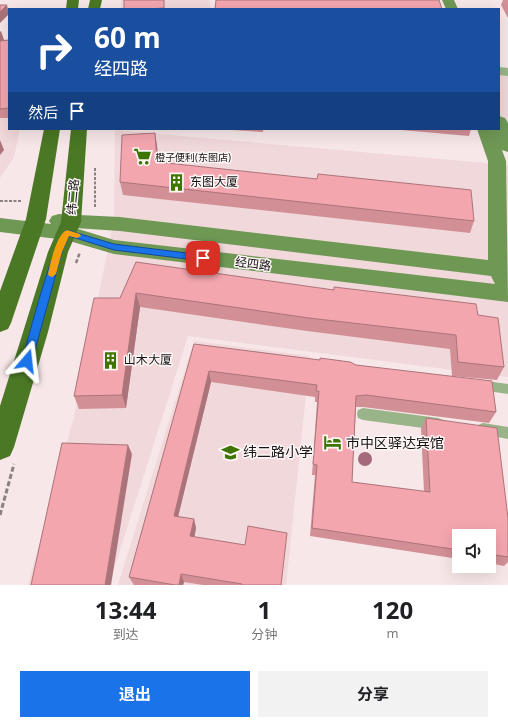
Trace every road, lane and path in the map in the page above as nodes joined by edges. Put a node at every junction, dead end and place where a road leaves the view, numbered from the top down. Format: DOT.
graph roads {
  1 [pos="500,124"];
  2 [pos="52,130"];
  3 [pos="79,130"];
  4 [pos="484,130"];
  5 [pos="508,147"];
  6 [pos="0,215"];
  7 [pos="34,224"];
  8 [pos="0,225"];
  9 [pos="69,228"];
  10 [pos="505,275"];
  11 [pos="508,294"];
  12 [pos="0,323"];
  13 [pos="469,384"];
  14 [pos="508,389"];
  15 [pos="363,414"];
  16 [pos="450,425"];
  17 [pos="474,428"];
  18 [pos="508,433"];
  19 [pos="0,447"];
  1 -- 5 [label="main road"];
  2 -- 7 [label="highway"];
  3 -- 9 [label="highway, 纬二路"];
  4 -- 10 [label="main road"];
  6 -- 7 [label="main road, 经四路"];
  7 -- 8 [label="main road, 经四路"];
  7 -- 9 [label="main road, 经四路"];
  7 -- 12 [label="highway"];
  9 -- 10 [label="main road, 经四路"];
  9 -- 11 [label="main road, 经四路"];
  9 -- 19 [label="highway, 纬二路"];
  13 -- 14 [label="lane"];
  15 -- 16 [label="lane"];
  17 -- 18 [label="lane"];
}
